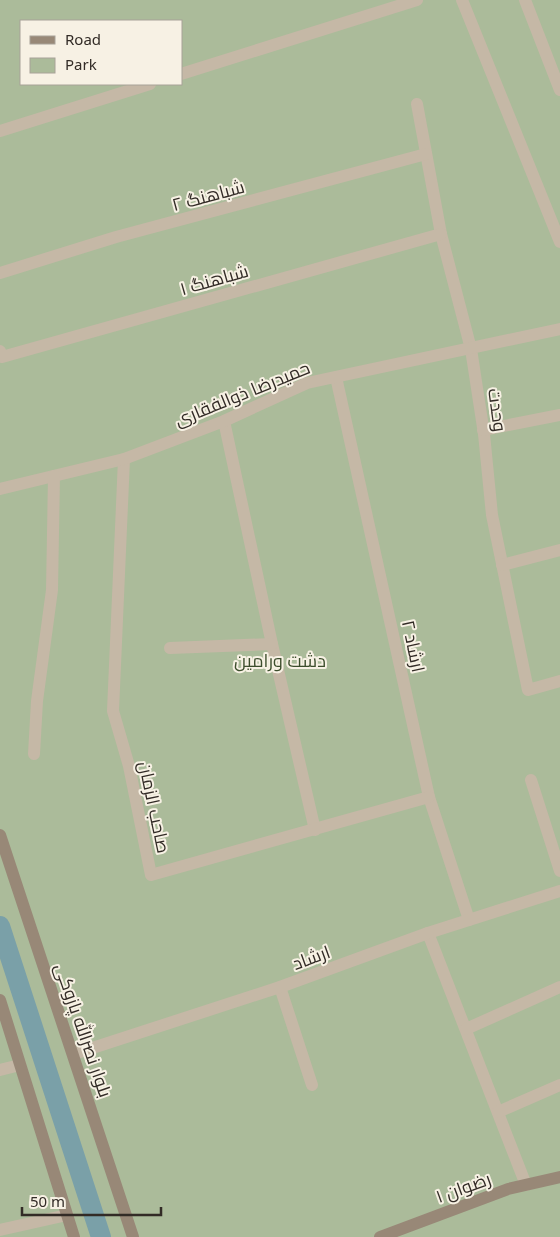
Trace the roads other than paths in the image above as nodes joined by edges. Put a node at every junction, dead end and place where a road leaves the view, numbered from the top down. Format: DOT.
graph roads {
  1 [pos="417,0"];
  2 [pos="462,0"];
  3 [pos="525,0"];
  4 [pos="182,74"];
  5 [pos="147,85"];
  6 [pos="560,90"];
  7 [pos="417,104"];
  8 [pos="0,131"];
  9 [pos="426,154"];
  10 [pos="441,234"];
  11 [pos="560,242"];
  12 [pos="0,274"];
  13 [pos="560,329"];
  14 [pos="471,349"];
  15 [pos="0,351"];
  16 [pos="336,377"];
  17 [pos="560,414"];
  18 [pos="224,421"];
  19 [pos="483,430"];
  20 [pos="124,459"];
  21 [pos="54,476"];
  22 [pos="0,489"];
  23 [pos="560,550"];
  24 [pos="502,565"];
  25 [pos="272,644"];
  26 [pos="170,648"];
  27 [pos="560,681"];
  28 [pos="34,754"];
  29 [pos="532,780"];
  30 [pos="430,797"];
  31 [pos="315,830"];
  32 [pos="0,835"];
  33 [pos="560,872"];
  34 [pos="560,890"];
  35 [pos="469,920"];
  36 [pos="428,934"];
  37 [pos="280,987"];
  38 [pos="560,988"];
  39 [pos="0,1000"];
  40 [pos="466,1029"];
  41 [pos="74,1054"];
  42 [pos="20,1065"];
  43 [pos="0,1070"];
  44 [pos="560,1084"];
  45 [pos="312,1085"];
  46 [pos="498,1112"];
  47 [pos="560,1177"];
  48 [pos="526,1185"];
  49 [pos="67,1215"];
  50 [pos="0,1230"];
  51 [pos="74,1237"];
  52 [pos="133,1237"];
  53 [pos="380,1237"];
  1 -- 4 [label="street"];
  2 -- 11 [label="street"];
  3 -- 6 [label="street"];
  5 -- 8 [label="street"];
  7 -- 9 [label="street, وحدت"];
  9 -- 10 [label="street, وحدت"];
  9 -- 12 [label="street, شباهنگ ۲"];
  10 -- 14 [label="street, وحدت"];
  10 -- 15 [label="street, شباهنگ ۱"];
  13 -- 14 [label="street, حمیدرضا ذوالفقاری"];
  14 -- 16 [label="street, حمیدرضا ذوالفقاری"];
  14 -- 19 [label="street, وحدت"];
  16 -- 18 [label="street, حمیدرضا ذوالفقاری"];
  16 -- 30 [label="street, ارشاد ۲"];
  17 -- 19 [label="street"];
  18 -- 20 [label="street, حمیدرضا ذوالفقاری"];
  18 -- 25 [label="street"];
  19 -- 24 [label="street, وحدت"];
  20 -- 21 [label="street, حمیدرضا ذوالفقاری"];
  20 -- 31 [label="street, صاحب الزمان"];
  21 -- 22 [label="street, حمیدرضا ذوالفقاری"];
  21 -- 28 [label="street"];
  23 -- 24 [label="street"];
  24 -- 27 [label="street, وحدت"];
  25 -- 26 [label="street"];
  25 -- 31 [label="street"];
  29 -- 33 [label="street"];
  30 -- 31 [label="street, صاحب الزمان"];
  30 -- 35 [label="street, ارشاد ۲"];
  32 -- 41 [label="main road, بلوار نصرالله پازوکی"];
  34 -- 35 [label="street, ارشاد"];
  35 -- 36 [label="street, ارشاد"];
  36 -- 37 [label="street, ارشاد"];
  36 -- 40 [label="street"];
  37 -- 41 [label="street, ارشاد"];
  37 -- 45 [label="street"];
  38 -- 40 [label="street"];
  39 -- 42 [label="main road"];
  40 -- 46 [label="street"];
  41 -- 52 [label="main road, بلوار نصرالله پازوکی"];
  42 -- 43 [label="street"];
  42 -- 49 [label="main road"];
  44 -- 46 [label="street"];
  46 -- 48 [label="street"];
  47 -- 48 [label="main road, رضوان ۱"];
  48 -- 53 [label="main road, رضوان ۱"];
  49 -- 50 [label="street"];
  49 -- 51 [label="main road"];
}
